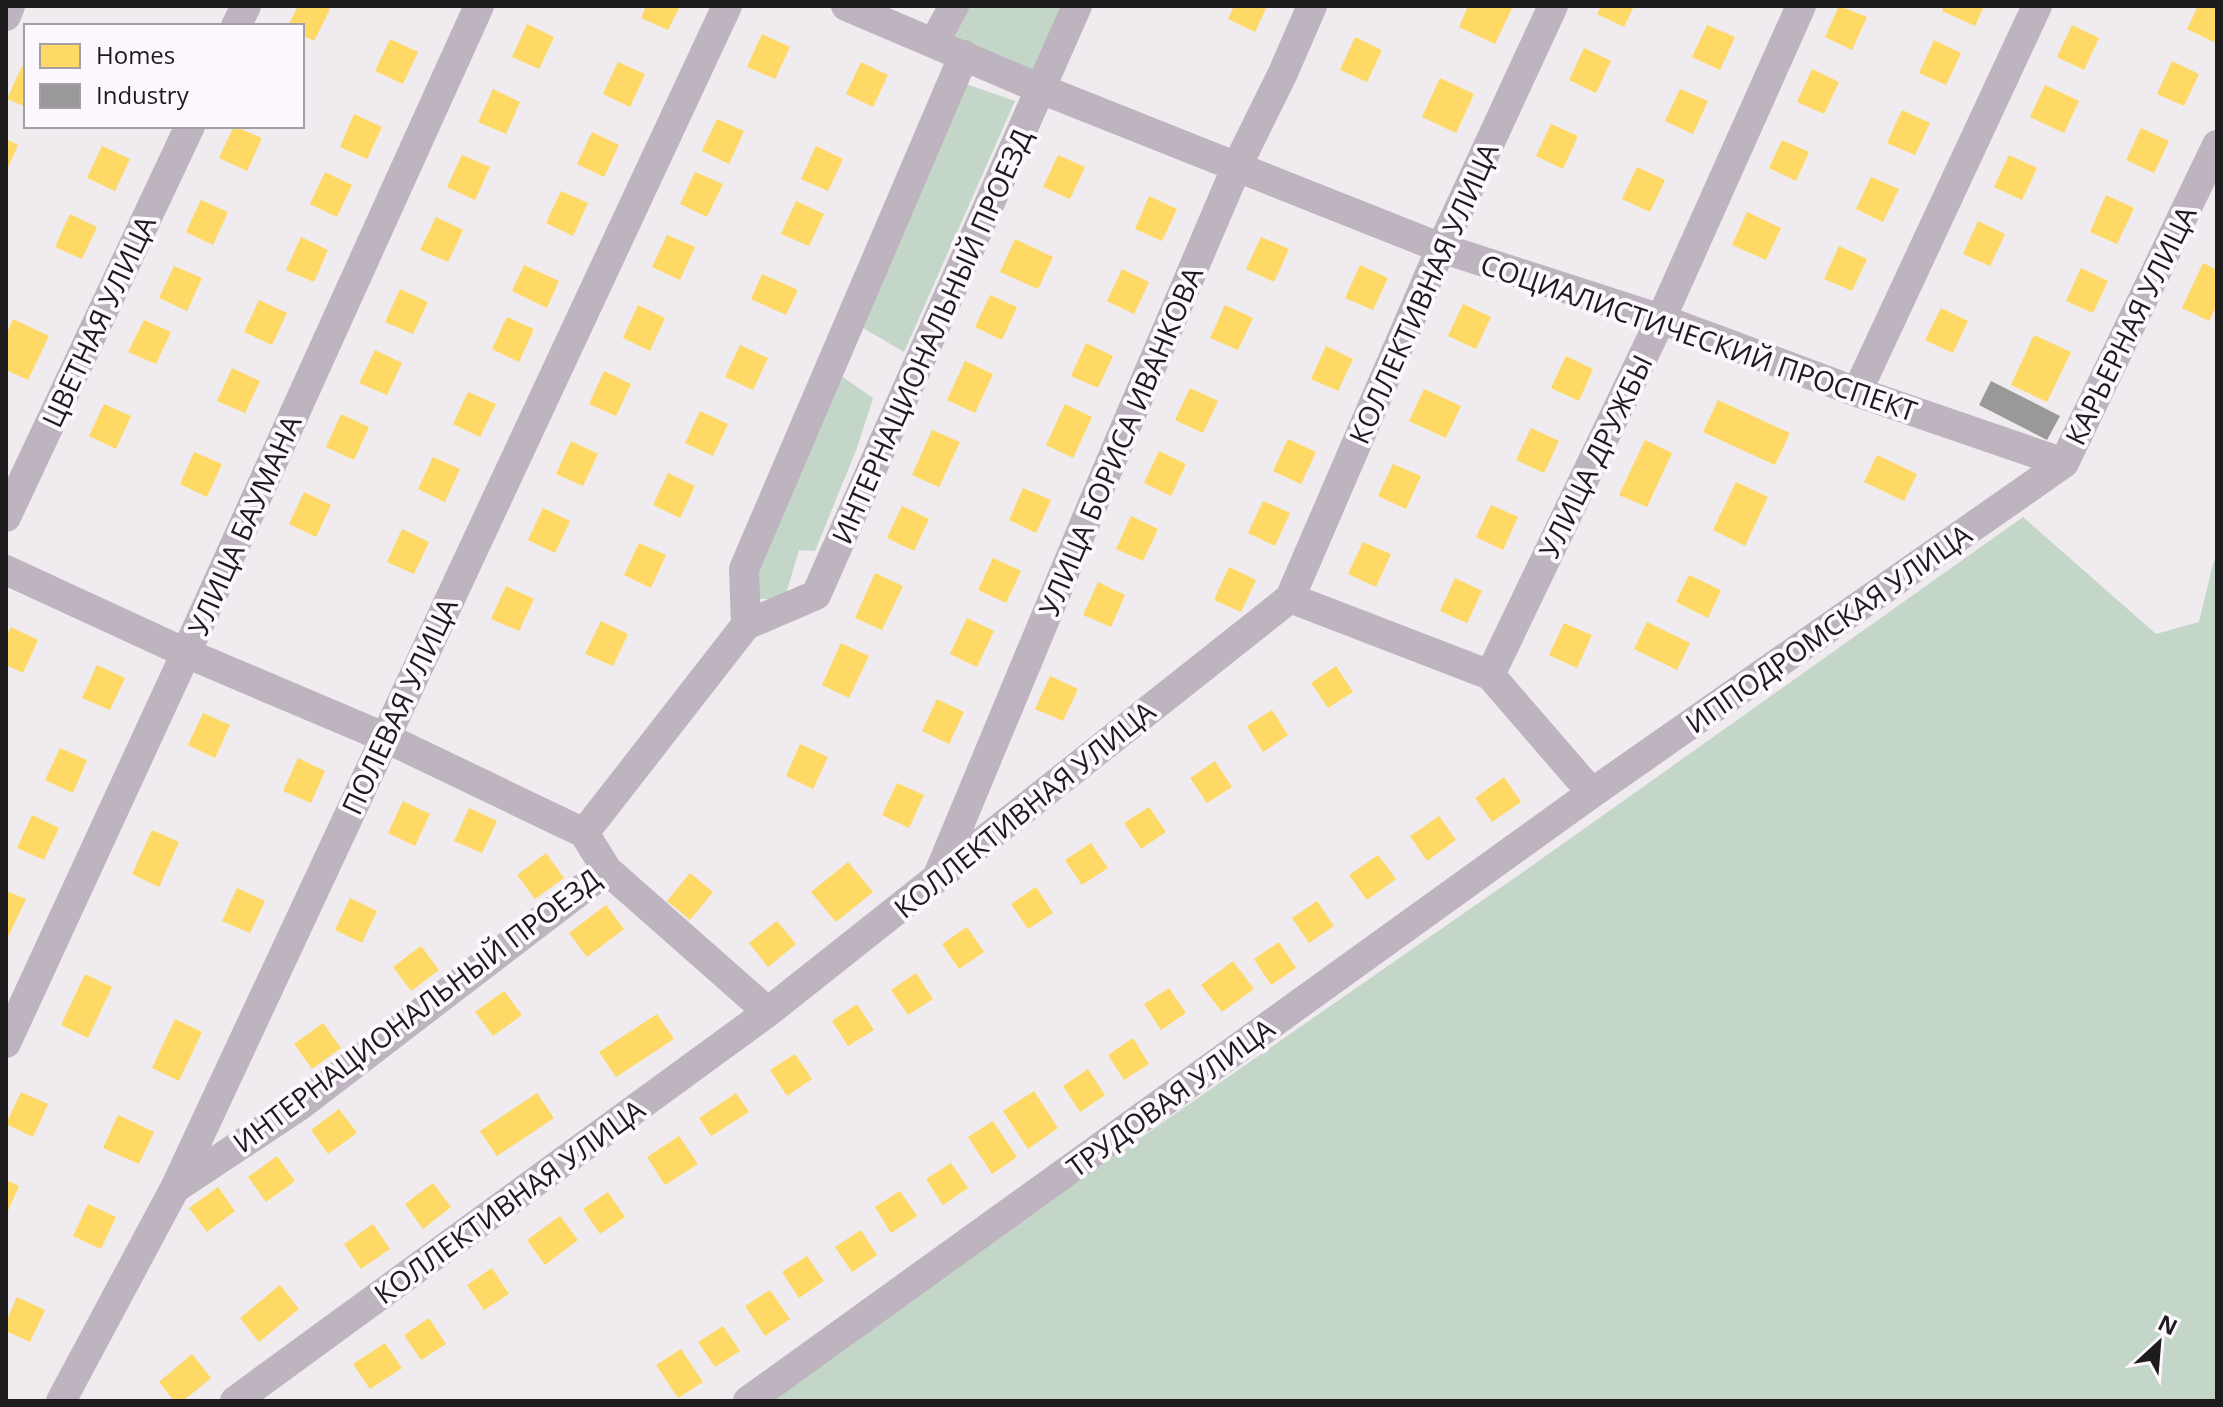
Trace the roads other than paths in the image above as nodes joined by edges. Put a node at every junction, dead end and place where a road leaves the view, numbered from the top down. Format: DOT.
graph roads {
  1 [pos="10,6"];
  2 [pos="246,6"];
  3 [pos="479,6"];
  4 [pos="727,6"];
  5 [pos="846,6"];
  6 [pos="954,6"];
  7 [pos="1077,6"];
  8 [pos="1312,6"];
  9 [pos="1553,6"];
  10 [pos="1801,6"];
  11 [pos="2037,6"];
  12 [pos="6,16"];
  13 [pos="237,24"];
  14 [pos="934,42"];
  15 [pos="964,55"];
  16 [pos="1041,89"];
  17 [pos="189,128"];
  18 [pos="2217,145"];
  19 [pos="1237,166"];
  20 [pos="1441,248"];
  21 [pos="1661,319"];
  22 [pos="1857,392"];
  23 [pos="2064,463"];
  24 [pos="6,517"];
  25 [pos="6,570"];
  26 [pos="1290,598"];
  27 [pos="746,625"];
  28 [pos="186,653"];
  29 [pos="1490,675"];
  30 [pos="384,737"];
  31 [pos="1592,793"];
  32 [pos="584,833"];
  33 [pos="607,870"];
  34 [pos="936,880"];
  35 [pos="768,1012"];
  36 [pos="6,1043"];
  37 [pos="175,1188"];
  38 [pos="61,1401"];
  39 [pos="235,1401"];
  40 [pos="748,1401"];
  1 -- 12 [label="street"];
  2 -- 13 [label="street"];
  3 -- 28 [label="street, УЛИЦА БАУМАНА"];
  4 -- 30 [label="street, ПОЛЕВАЯ УЛИЦА"];
  5 -- 14 [label="street, СОЦИАЛИСТИЧЕСКИЙ ПРОСПЕКТ"];
  6 -- 14 [label="street"];
  7 -- 16 [label="street, ИНТЕРНАЦИОНАЛЬНЫЙ ПРОЕЗД"];
  8 -- 19 [label="street, УЛИЦА БОРИСА ИВАНКОВА"];
  9 -- 20 [label="street, КОЛЛЕКТИВНАЯ УЛИЦА"];
  10 -- 21 [label="street, УЛИЦА ДРУЖБЫ"];
  11 -- 22 [label="street"];
  14 -- 15 [label="street, СОЦИАЛИСТИЧЕСКИЙ ПРОСПЕКТ"];
  15 -- 16 [label="street, СОЦИАЛИСТИЧЕСКИЙ ПРОСПЕКТ"];
  15 -- 27 [label="street"];
  16 -- 19 [label="street, СОЦИАЛИСТИЧЕСКИЙ ПРОСПЕКТ"];
  16 -- 27 [label="street, ИНТЕРНАЦИОНАЛЬНЫЙ ПРОЕЗД"];
  17 -- 24 [label="street, ЦВЕТНАЯ УЛИЦА"];
  18 -- 23 [label="street, КАРЬЕРНАЯ УЛИЦА"];
  19 -- 20 [label="street, СОЦИАЛИСТИЧЕСКИЙ ПРОСПЕКТ"];
  19 -- 34 [label="street, УЛИЦА БОРИСА ИВАНКОВА"];
  20 -- 21 [label="street, СОЦИАЛИСТИЧЕСКИЙ ПРОСПЕКТ"];
  20 -- 26 [label="street, КОЛЛЕКТИВНАЯ УЛИЦА"];
  21 -- 22 [label="street, СОЦИАЛИСТИЧЕСКИЙ ПРОСПЕКТ"];
  21 -- 29 [label="street, УЛИЦА ДРУЖБЫ"];
  22 -- 23 [label="street, СОЦИАЛИСТИЧЕСКИЙ ПРОСПЕКТ"];
  23 -- 31 [label="street, ИППОДРОМСКАЯ УЛИЦА"];
  25 -- 28 [label="street"];
  26 -- 29 [label="street"];
  26 -- 34 [label="street, КОЛЛЕКТИВНАЯ УЛИЦА"];
  27 -- 32 [label="street, ИНТЕРНАЦИОНАЛЬНЫЙ ПРОЕЗД"];
  28 -- 30 [label="street"];
  28 -- 36 [label="street, УЛИЦА БАУМАНА"];
  29 -- 31 [label="street"];
  30 -- 32 [label="street"];
  30 -- 37 [label="street, ПОЛЕВАЯ УЛИЦА"];
  31 -- 40 [label="street, ТРУДОВАЯ УЛИЦА"];
  32 -- 33 [label="street, ИНТЕРНАЦИОНАЛЬНЫЙ ПРОЕЗД"];
  33 -- 35 [label="street"];
  33 -- 37 [label="street, ИНТЕРНАЦИОНАЛЬНЫЙ ПРОЕЗД"];
  34 -- 35 [label="street, КОЛЛЕКТИВНАЯ УЛИЦА"];
  35 -- 39 [label="street, КОЛЛЕКТИВНАЯ УЛИЦА"];
  37 -- 38 [label="street, ПОЛЕВАЯ УЛИЦА"];
}
